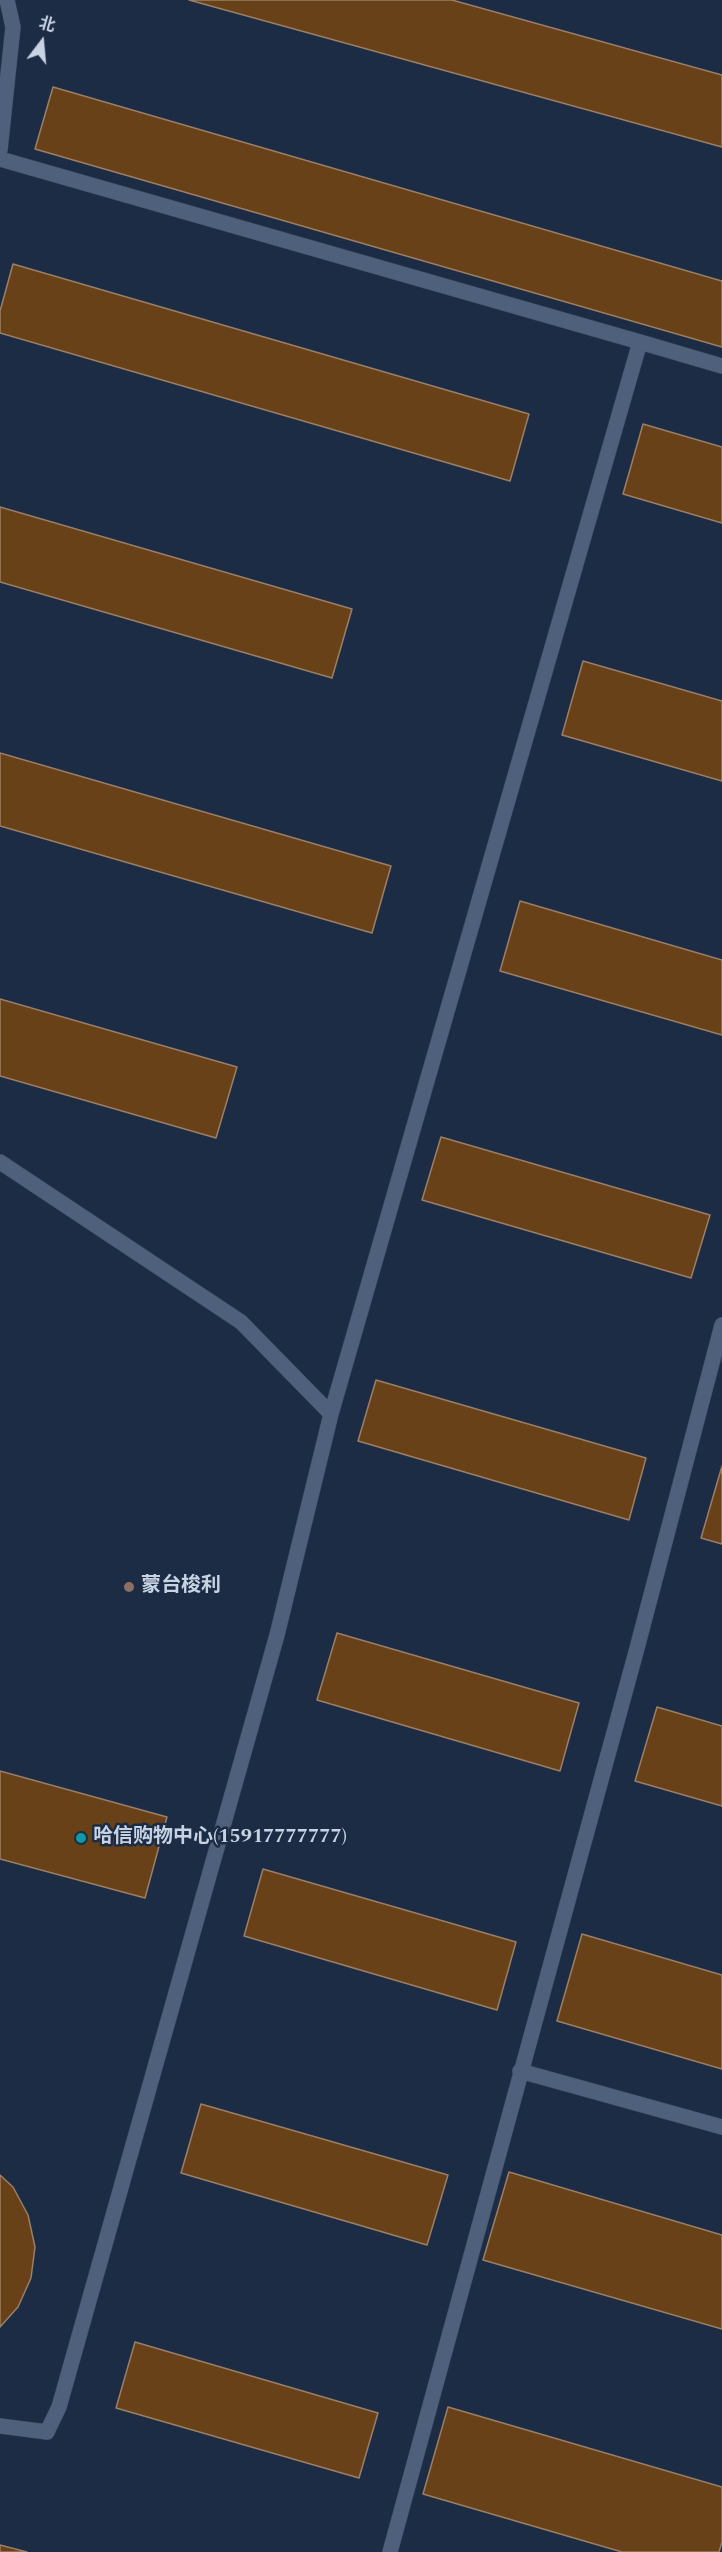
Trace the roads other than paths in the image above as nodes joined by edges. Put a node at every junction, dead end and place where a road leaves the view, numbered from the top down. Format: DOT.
graph roads {
  1 [pos="7,0"];
  2 [pos="0,150"];
  3 [pos="0,159"];
  4 [pos="640,342"];
  5 [pos="722,366"];
  6 [pos="0,1162"];
  7 [pos="722,1325"];
  8 [pos="331,1414"];
  9 [pos="520,2071"];
  10 [pos="722,2127"];
  11 [pos="0,2426"];
  12 [pos="390,2552"];
  1 -- 2 [label="street"];
  3 -- 4 [label="street"];
  4 -- 5 [label="street"];
  4 -- 8 [label="street"];
  6 -- 8 [label="street"];
  7 -- 9 [label="street"];
  8 -- 11 [label="street"];
  9 -- 10 [label="street"];
  9 -- 12 [label="street"];
}
